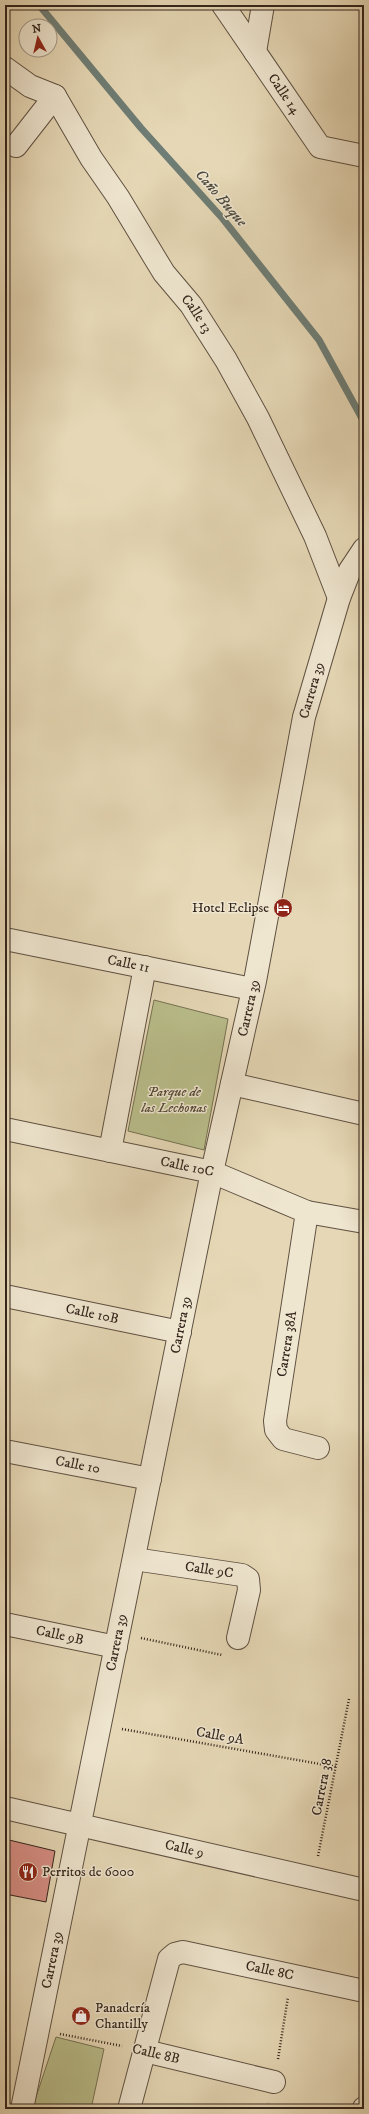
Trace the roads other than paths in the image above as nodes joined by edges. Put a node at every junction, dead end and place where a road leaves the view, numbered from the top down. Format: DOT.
graph roads {
  1 [pos="223,5"];
  2 [pos="262,5"];
  3 [pos="255,52"];
  4 [pos="5,68"];
  5 [pos="55,96"];
  6 [pos="16,146"];
  7 [pos="364,156"];
  8 [pos="364,549"];
  9 [pos="339,598"];
  10 [pos="5,939"];
  11 [pos="145,967"];
  12 [pos="252,989"];
  13 [pos="232,1084"];
  14 [pos="364,1114"];
  15 [pos="5,1129"];
  16 [pos="110,1151"];
  17 [pos="212,1172"];
  18 [pos="307,1212"];
  19 [pos="364,1222"];
  20 [pos="5,1296"];
  21 [pos="180,1332"];
  22 [pos="318,1448"];
  23 [pos="5,1451"];
  24 [pos="150,1479"];
  25 [pos="134,1559"];
  26 [pos="5,1624"];
  27 [pos="238,1638"];
  28 [pos="117,1640"];
  29 [pos="5,1808"];
  30 [pos="79,1825"];
  31 [pos="364,1890"];
  32 [pos="364,1991"];
  33 [pos="145,2051"];
  34 [pos="274,2082"];
  35 [pos="22,2109"];
  36 [pos="129,2109"];
  1 -- 3 [label="street, Calle 14"];
  2 -- 3 [label="street"];
  3 -- 7 [label="street, Calle 14"];
  4 -- 5 [label="street"];
  5 -- 6 [label="street"];
  5 -- 9 [label="street, Calle 13"];
  8 -- 9 [label="street, Carrera 39"];
  9 -- 12 [label="street, Carrera 39"];
  10 -- 11 [label="street, Calle 11"];
  11 -- 12 [label="street, Calle 11"];
  11 -- 16 [label="street"];
  12 -- 13 [label="street, Carrera 39"];
  13 -- 14 [label="street"];
  13 -- 17 [label="street, Carrera 39"];
  15 -- 16 [label="street, Calle 10C"];
  16 -- 17 [label="street, Calle 10C"];
  17 -- 18 [label="street, Calle 10C"];
  17 -- 21 [label="street, Carrera 39"];
  18 -- 19 [label="street, Calle 10C"];
  18 -- 22 [label="street, Carrera 38A"];
  20 -- 21 [label="street, Calle 10B"];
  21 -- 24 [label="street, Carrera 39"];
  23 -- 24 [label="street, Calle 10"];
  24 -- 25 [label="street, Carrera 39"];
  25 -- 27 [label="street, Calle 9C"];
  25 -- 28 [label="street, Carrera 39"];
  26 -- 28 [label="street, Calle 9B"];
  28 -- 30 [label="street, Carrera 39"];
  29 -- 30 [label="street, Calle 9"];
  30 -- 31 [label="street, Calle 9"];
  30 -- 35 [label="street, Carrera 39"];
  32 -- 33 [label="street, Calle 8C"];
  33 -- 34 [label="street, Calle 8B"];
  33 -- 36 [label="street"];
}
